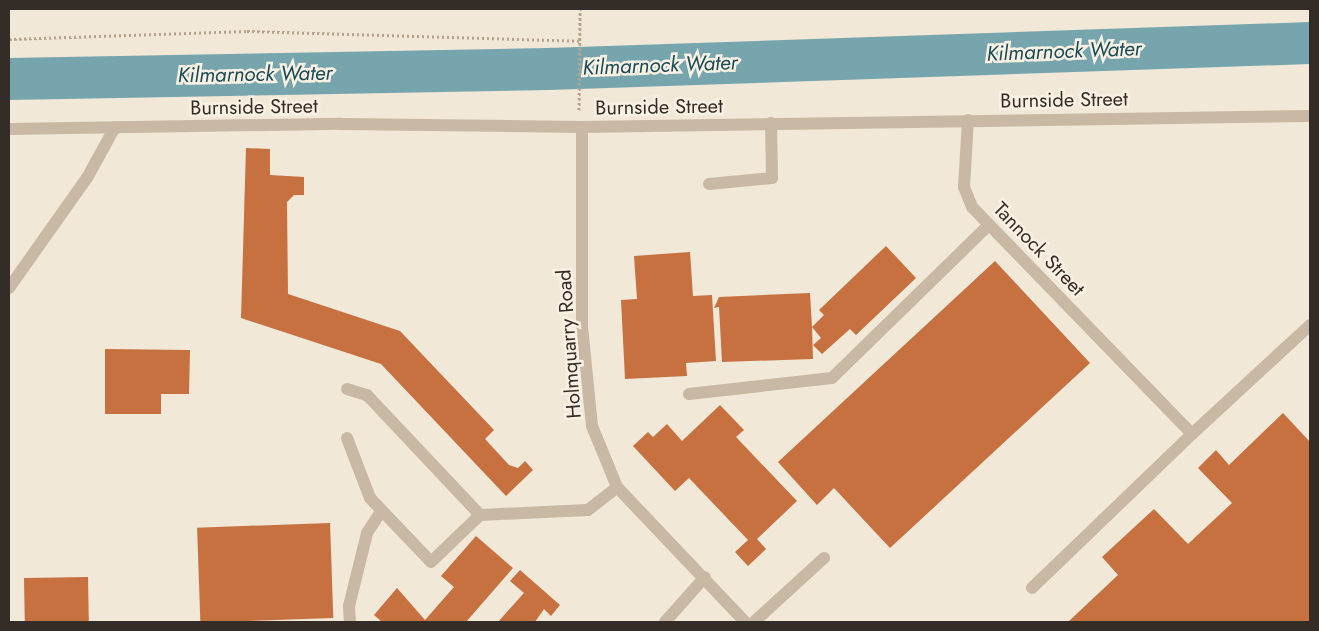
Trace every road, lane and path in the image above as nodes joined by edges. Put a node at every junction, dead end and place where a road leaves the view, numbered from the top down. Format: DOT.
graph roads {
  1 [pos="580,9"];
  2 [pos="9,39"];
  3 [pos="579,41"];
  4 [pos="578,112"];
  5 [pos="1310,116"];
  6 [pos="968,120"];
  7 [pos="771,122"];
  8 [pos="115,127"];
  9 [pos="582,128"];
  10 [pos="9,129"];
  11 [pos="709,184"];
  12 [pos="989,225"];
  13 [pos="9,288"];
  14 [pos="1310,324"];
  15 [pos="347,389"];
  16 [pos="688,394"];
  17 [pos="1192,434"];
  18 [pos="347,438"];
  19 [pos="617,486"];
  20 [pos="382,510"];
  21 [pos="480,515"];
  22 [pos="824,558"];
  23 [pos="705,577"];
  24 [pos="1032,588"];
  25 [pos="350,622"];
  26 [pos="665,622"];
  27 [pos="745,622"];
  28 [pos="754,622"];
  1 -- 3 [label="path"];
  2 -- 3 [label="path"];
  3 -- 4 [label="path"];
  5 -- 6 [label="street, Burnside Street"];
  6 -- 7 [label="street, Burnside Street"];
  6 -- 12 [label="street, Tannock Street"];
  7 -- 9 [label="street, Burnside Street"];
  7 -- 11 [label="street"];
  8 -- 9 [label="street, Burnside Street"];
  8 -- 10 [label="street, Burnside Street"];
  8 -- 13 [label="street"];
  9 -- 19 [label="street, Holmquarry Road"];
  12 -- 16 [label="street"];
  12 -- 17 [label="street, Tannock Street"];
  14 -- 17 [label="street"];
  15 -- 21 [label="street"];
  17 -- 24 [label="street"];
  18 -- 20 [label="street"];
  19 -- 21 [label="street"];
  19 -- 23 [label="street, Holmquarry Road"];
  20 -- 21 [label="street"];
  20 -- 25 [label="street"];
  22 -- 28 [label="street"];
  23 -- 26 [label="street"];
  23 -- 27 [label="street, Holmquarry Road"];
}
